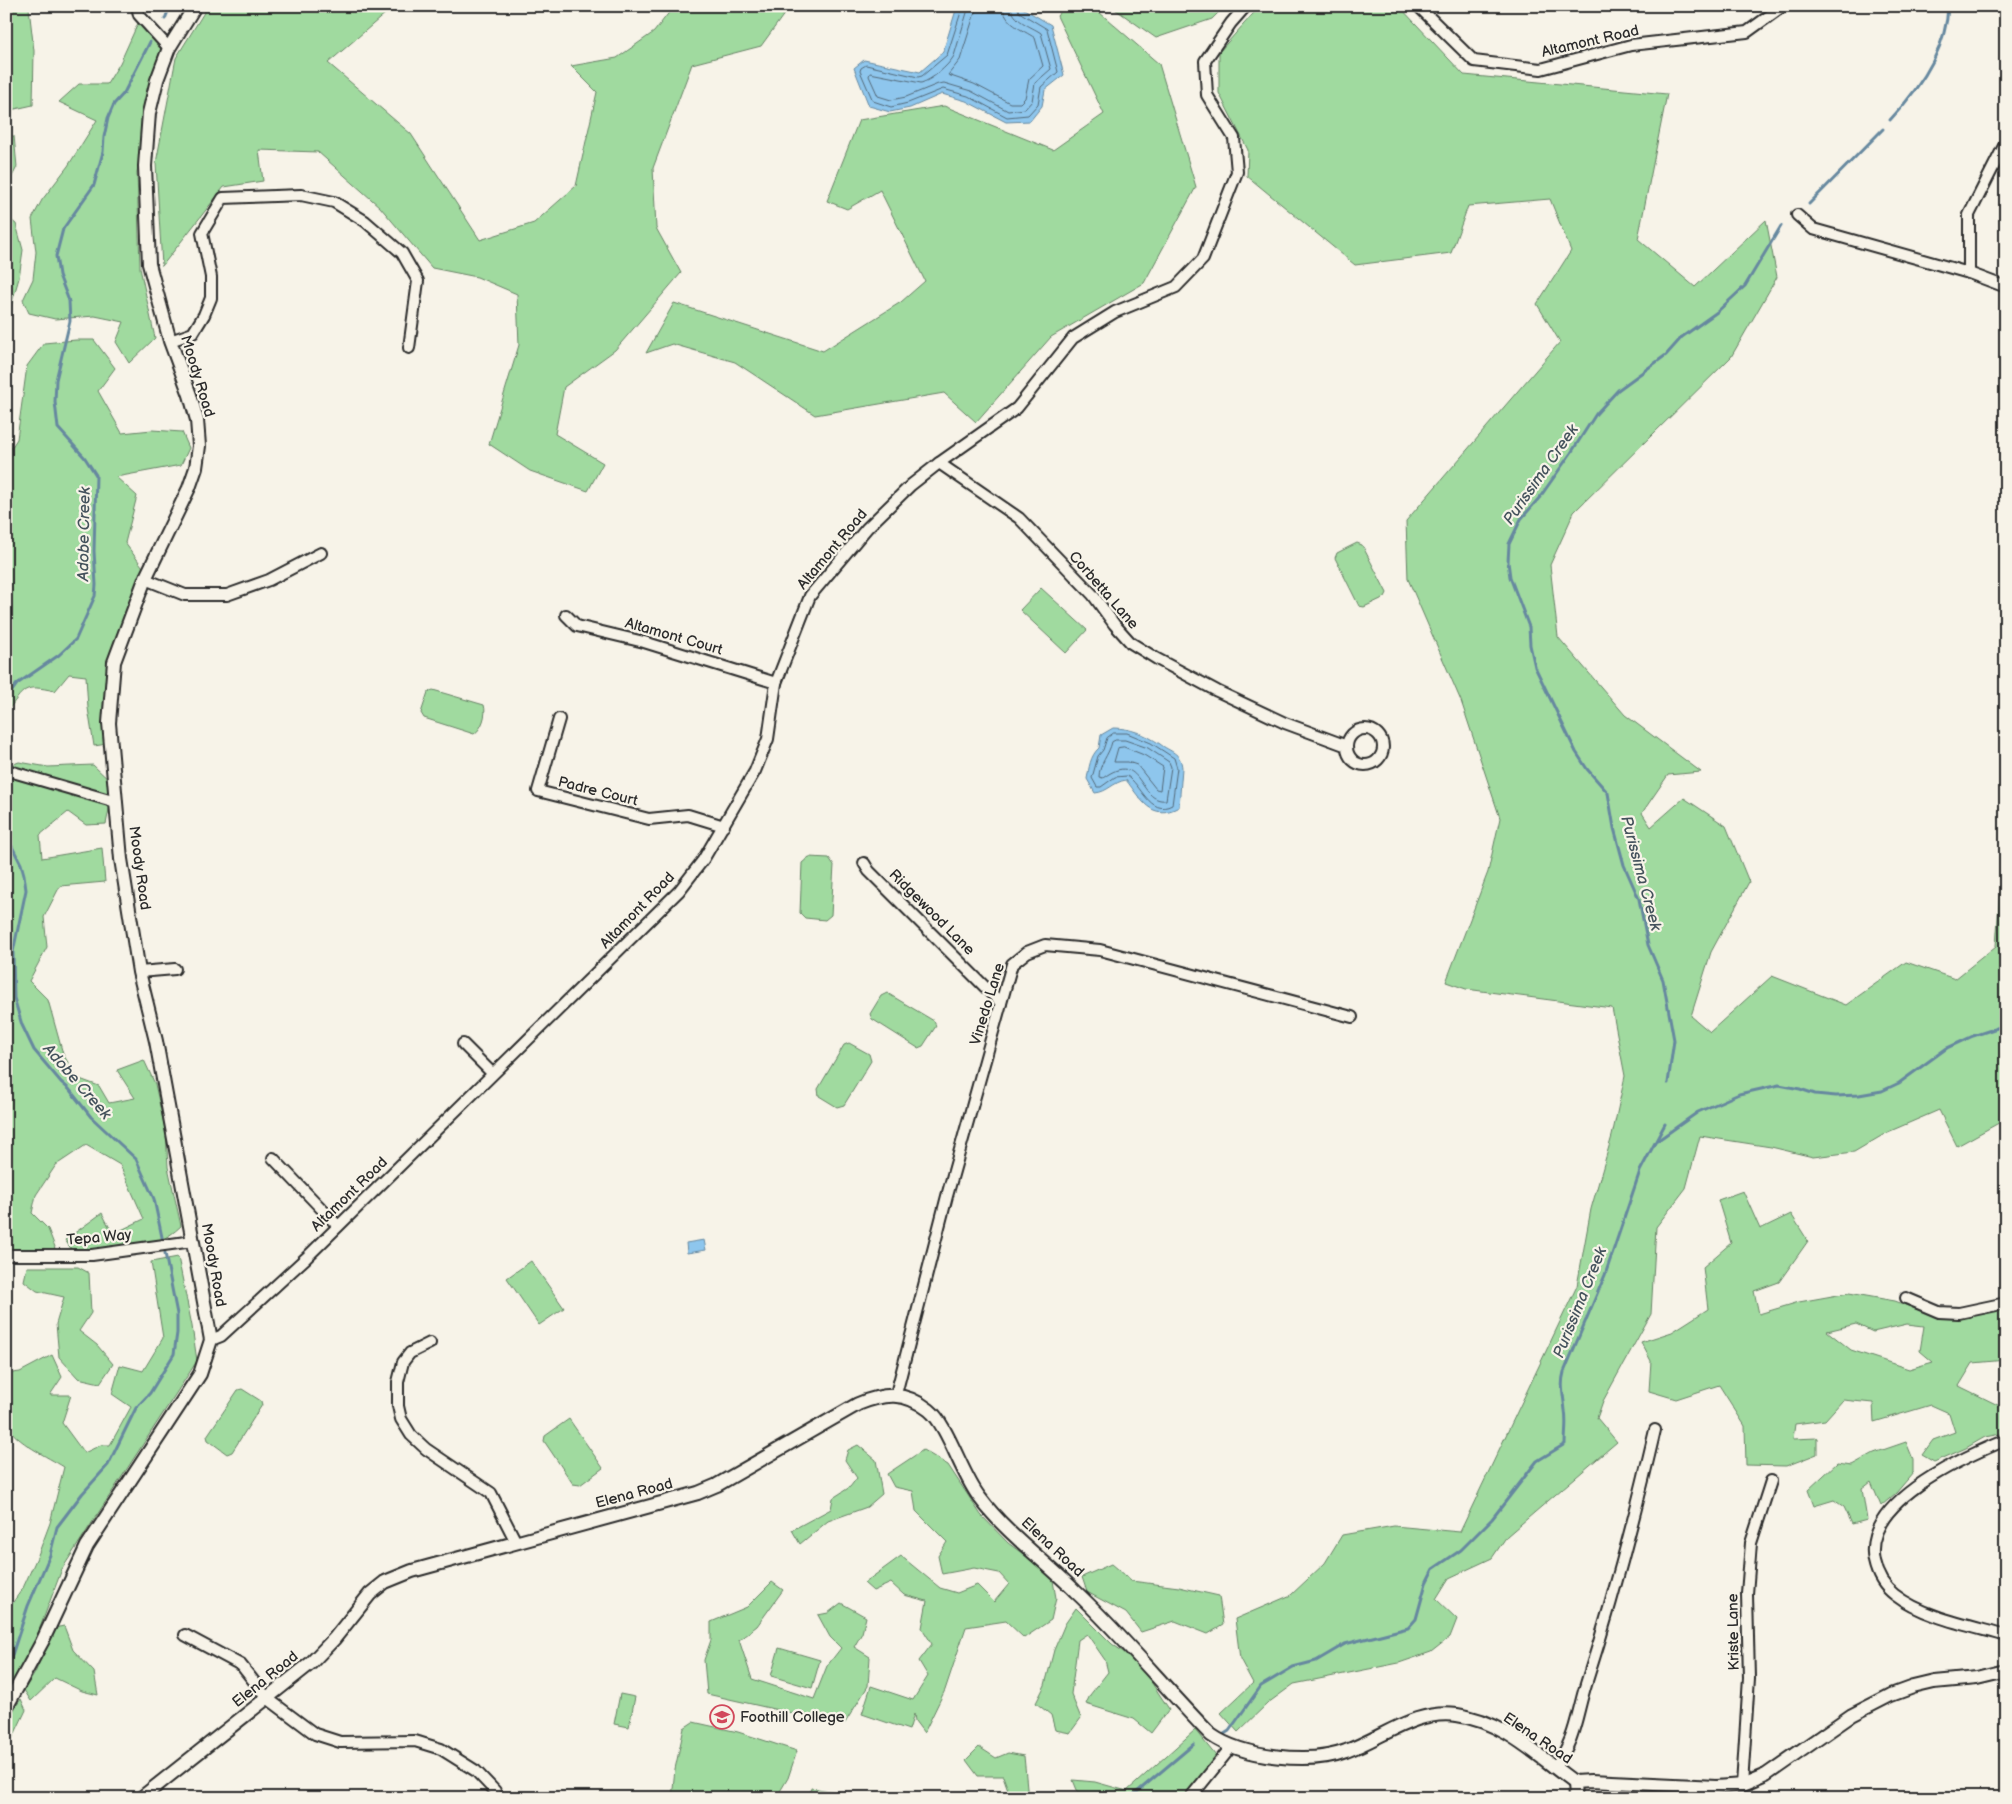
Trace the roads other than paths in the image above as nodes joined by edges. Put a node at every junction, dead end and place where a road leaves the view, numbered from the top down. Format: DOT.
graph roads {
  1 [pos="136,6"];
  2 [pos="196,6"];
  3 [pos="1246,6"];
  4 [pos="1418,6"];
  5 [pos="1783,6"];
  6 [pos="169,48"];
  7 [pos="2006,142"];
  8 [pos="1797,214"];
  9 [pos="1969,273"];
  10 [pos="2006,287"];
  11 [pos="170,341"];
  12 [pos="409,348"];
  13 [pos="938,463"];
  14 [pos="321,552"];
  15 [pos="145,579"];
  16 [pos="566,615"];
  17 [pos="776,683"];
  18 [pos="559,719"];
  19 [pos="1347,746"];
  20 [pos="6,770"];
  21 [pos="116,802"];
  22 [pos="724,826"];
  23 [pos="864,863"];
  24 [pos="175,969"];
  25 [pos="139,972"];
  26 [pos="1001,1003"];
  27 [pos="1352,1016"];
  28 [pos="463,1044"];
  29 [pos="492,1074"];
  30 [pos="273,1158"];
  31 [pos="338,1226"];
  32 [pos="193,1241"];
  33 [pos="6,1255"];
  34 [pos="1906,1298"];
  35 [pos="2006,1303"];
  36 [pos="211,1340"];
  37 [pos="430,1343"];
  38 [pos="896,1394"];
  39 [pos="1655,1430"];
  40 [pos="2006,1440"];
  41 [pos="1771,1481"];
  42 [pos="516,1542"];
  43 [pos="185,1635"];
  44 [pos="2006,1636"];
  45 [pos="2006,1671"];
  46 [pos="268,1698"];
  47 [pos="6,1708"];
  48 [pos="1232,1746"];
  49 [pos="1554,1768"];
  50 [pos="1574,1782"];
  51 [pos="1742,1785"];
  52 [pos="495,1791"];
  53 [pos="141,1798"];
  54 [pos="1190,1798"];
  55 [pos="1575,1798"];
  1 -- 6 [label="street"];
  2 -- 6 [label="street, Moody Road"];
  3 -- 13 [label="street, Altamont Road"];
  4 -- 5 [label="street, Altamont Road"];
  6 -- 11 [label="street, Moody Road"];
  7 -- 9 [label="street"];
  8 -- 9 [label="street"];
  9 -- 10 [label="street"];
  11 -- 12 [label="street"];
  11 -- 15 [label="street, Moody Road"];
  13 -- 17 [label="street, Altamont Road"];
  13 -- 19 [label="street, Corbetta Lane"];
  14 -- 15 [label="street"];
  15 -- 21 [label="street, Moody Road"];
  16 -- 17 [label="street, Altamont Court"];
  17 -- 22 [label="street, Altamont Road"];
  18 -- 22 [label="street, Padre Court"];
  20 -- 21 [label="street"];
  21 -- 25 [label="street, Moody Road"];
  22 -- 29 [label="street, Altamont Road"];
  23 -- 26 [label="street, Ridgewood Lane"];
  24 -- 25 [label="street"];
  25 -- 32 [label="street, Moody Road"];
  26 -- 27 [label="street, Vinedo Lane"];
  26 -- 38 [label="street, Vinedo Lane"];
  28 -- 29 [label="street"];
  29 -- 31 [label="street, Altamont Road"];
  30 -- 31 [label="street"];
  31 -- 36 [label="street, Altamont Road"];
  32 -- 33 [label="street, Tepa Way"];
  32 -- 36 [label="street, Moody Road"];
  34 -- 35 [label="street"];
  36 -- 47 [label="street, Moody Road"];
  37 -- 42 [label="street"];
  38 -- 42 [label="street, Elena Road"];
  38 -- 48 [label="street, Elena Road"];
  39 -- 49 [label="street"];
  40 -- 44 [label="street"];
  41 -- 51 [label="street, Kriste Lane"];
  42 -- 46 [label="street, Elena Road"];
  43 -- 46 [label="street"];
  45 -- 51 [label="street, Elena Road"];
  46 -- 52 [label="street"];
  46 -- 53 [label="street, Elena Road"];
  48 -- 49 [label="street, Elena Road"];
  48 -- 54 [label="street"];
  49 -- 50 [label="street, Elena Road"];
  50 -- 51 [label="street, Elena Road"];
  50 -- 55 [label="street"];
}
